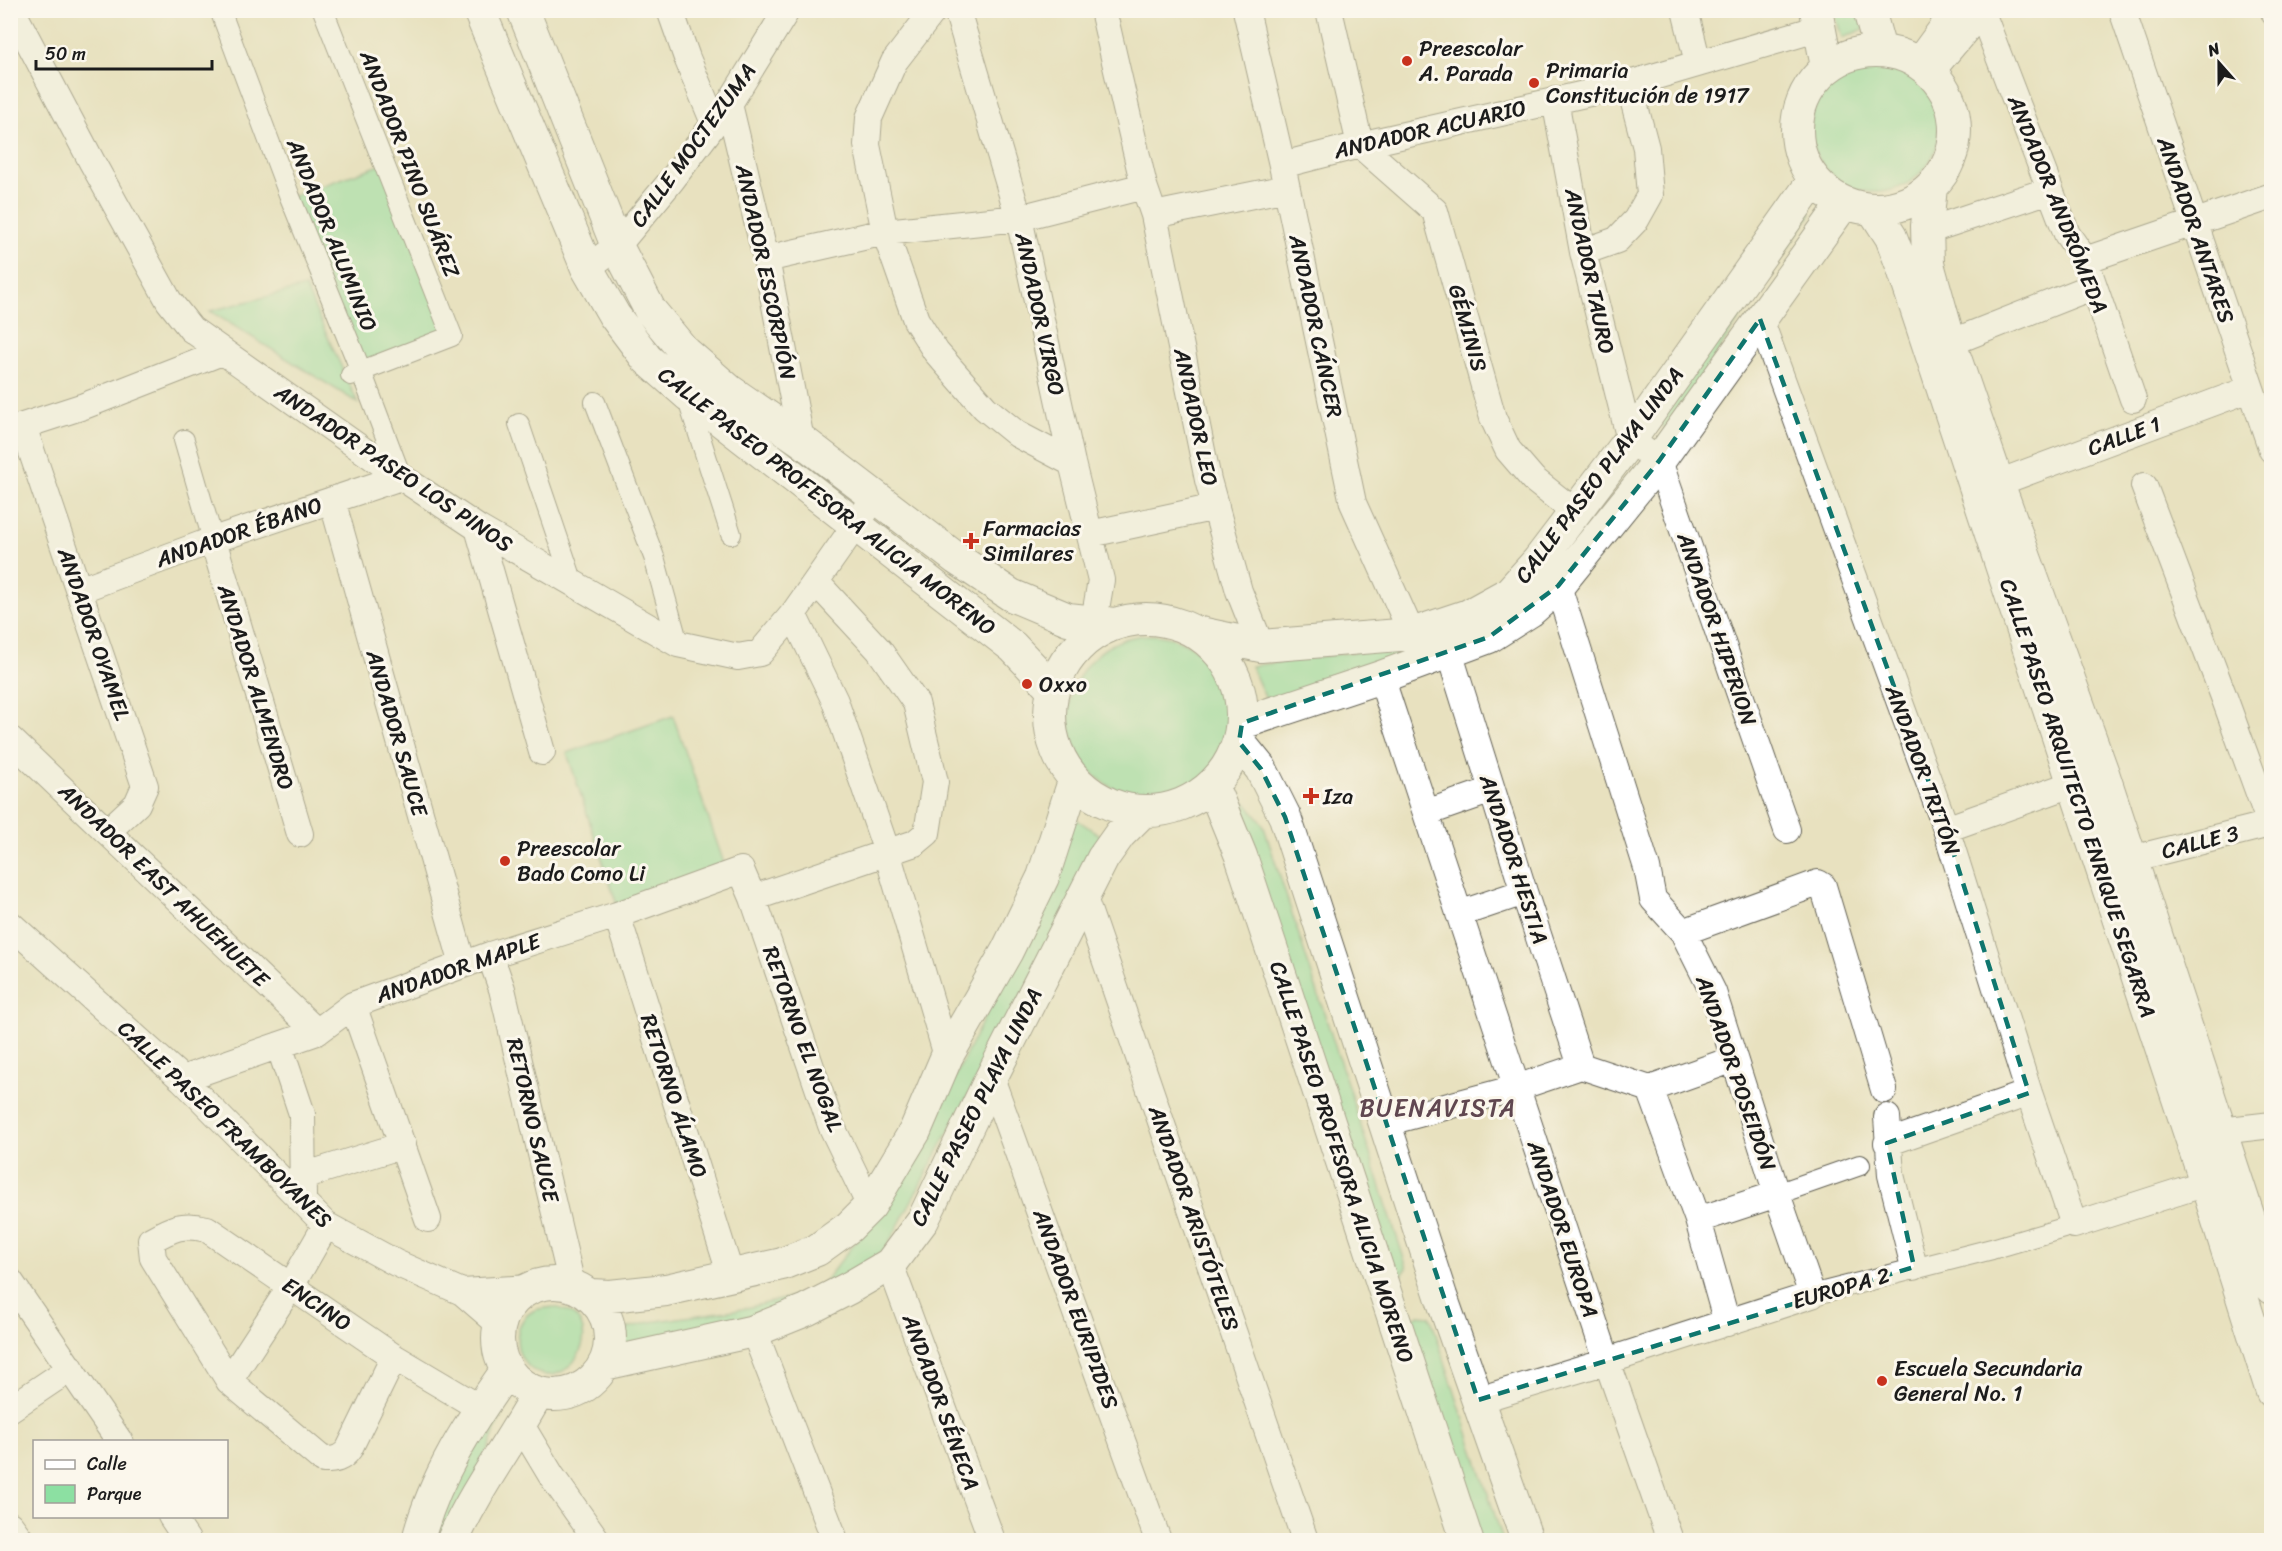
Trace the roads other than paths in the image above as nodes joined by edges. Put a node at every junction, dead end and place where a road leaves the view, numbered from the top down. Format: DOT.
graph roads {
  1 [pos="12,10"];
  2 [pos="220,10"];
  3 [pos="322,10"];
  4 [pos="479,10"];
  5 [pos="523,10"];
  6 [pos="670,10"];
  7 [pos="787,10"];
  8 [pos="934,10"];
  9 [pos="957,10"];
  10 [pos="1103,10"];
  11 [pos="1246,10"];
  12 [pos="1329,10"];
  13 [pos="1686,10"];
  14 [pos="1869,10"];
  15 [pos="1955,10"];
  16 [pos="2121,10"];
  17 [pos="1982,11"];
  18 [pos="1818,19"];
  19 [pos="1880,50"];
  20 [pos="1698,63"];
  21 [pos="1827,67"];
  22 [pos="1924,67"];
  23 [pos="1629,84"];
  24 [pos="1555,100"];
  25 [pos="722,114"];
  26 [pos="1360,145"];
  27 [pos="1285,176"];
  28 [pos="1814,180"];
  29 [pos="1144,186"];
  30 [pos="1931,187"];
  31 [pos="2050,190"];
  32 [pos="2271,196"];
  33 [pos="1858,206"];
  34 [pos="1154,215"];
  35 [pos="1019,218"];
  36 [pos="2194,224"];
  37 [pos="1927,231"];
  38 [pos="885,232"];
  39 [pos="617,246"];
  40 [pos="1583,252"];
  41 [pos="766,259"];
  42 [pos="2085,260"];
  43 [pos="587,268"];
  44 [pos="2094,286"];
  45 [pos="1760,319"];
  46 [pos="1950,343"];
  47 [pos="222,352"];
  48 [pos="356,373"];
  49 [pos="2250,390"];
  50 [pos="687,394"];
  51 [pos="2133,399"];
  52 [pos="595,402"];
  53 [pos="519,424"];
  54 [pos="17,428"];
  55 [pos="184,440"];
  56 [pos="801,440"];
  57 [pos="1630,440"];
  58 [pos="2271,450"];
  59 [pos="1659,461"];
  60 [pos="1072,464"];
  61 [pos="401,477"];
  62 [pos="1998,483"];
  63 [pos="2144,486"];
  64 [pos="876,498"];
  65 [pos="332,500"];
  66 [pos="1216,507"];
  67 [pos="1576,513"];
  68 [pos="856,524"];
  69 [pos="478,528"];
  70 [pos="730,534"];
  71 [pos="1090,534"];
  72 [pos="213,540"];
  73 [pos="816,582"];
  74 [pos="573,583"];
  75 [pos="1558,586"];
  76 [pos="79,590"];
  77 [pos="793,614"];
  78 [pos="1104,622"];
  79 [pos="1196,632"];
  80 [pos="1412,634"];
  81 [pos="678,644"];
  82 [pos="1261,646"];
  83 [pos="1449,652"];
  84 [pos="1381,677"];
  85 [pos="1053,688"];
  86 [pos="1241,733"];
  87 [pos="10,739"];
  88 [pos="542,752"];
  89 [pos="2103,773"];
  90 [pos="1074,781"];
  91 [pos="2073,784"];
  92 [pos="1212,785"];
  93 [pos="1492,789"];
  94 [pos="1142,812"];
  95 [pos="1426,813"];
  96 [pos="2271,826"];
  97 [pos="1946,829"];
  98 [pos="1787,830"];
  99 [pos="108,831"];
  100 [pos="300,834"];
  101 [pos="887,852"];
  102 [pos="2131,859"];
  103 [pos="741,870"];
  104 [pos="1524,892"];
  105 [pos="1083,895"];
  106 [pos="753,898"];
  107 [pos="1459,914"];
  108 [pos="617,915"];
  109 [pos="10,924"];
  110 [pos="1683,932"];
  111 [pos="490,956"];
  112 [pos="463,965"];
  113 [pos="353,1005"];
  114 [pos="317,1032"];
  115 [pos="279,1045"];
  116 [pos="948,1056"];
  117 [pos="1734,1059"];
  118 [pos="1581,1066"];
  119 [pos="991,1078"];
  120 [pos="182,1079"];
  121 [pos="1516,1088"];
  122 [pos="1650,1089"];
  123 [pos="1884,1090"];
  124 [pos="2030,1093"];
  125 [pos="1385,1123"];
  126 [pos="2271,1125"];
  127 [pos="2220,1131"];
  128 [pos="403,1145"];
  129 [pos="1860,1165"];
  130 [pos="2206,1183"];
  131 [pos="303,1188"];
  132 [pos="1777,1194"];
  133 [pos="870,1206"];
  134 [pos="428,1220"];
  135 [pos="1698,1220"];
  136 [pos="326,1225"];
  137 [pos="2074,1225"];
  138 [pos="890,1264"];
  139 [pos="1914,1268"];
  140 [pos="730,1276"];
  141 [pos="10,1281"];
  142 [pos="291,1286"];
  143 [pos="530,1288"];
  144 [pos="2271,1288"];
  145 [pos="581,1290"];
  146 [pos="462,1292"];
  147 [pos="1812,1295"];
  148 [pos="1441,1296"];
  149 [pos="1392,1314"];
  150 [pos="1727,1323"];
  151 [pos="500,1324"];
  152 [pos="754,1331"];
  153 [pos="394,1357"];
  154 [pos="1607,1361"];
  155 [pos="605,1364"];
  156 [pos="71,1368"];
  157 [pos="507,1370"];
  158 [pos="229,1381"];
  159 [pos="2271,1392"];
  160 [pos="538,1393"];
  161 [pos="1478,1400"];
  162 [pos="480,1408"];
  163 [pos="10,1409"];
  164 [pos="521,1425"];
  165 [pos="119,1440"];
  166 [pos="172,1518"];
  167 [pos="10,1525"];
  168 [pos="21,1540"];
  169 [pos="187,1540"];
  170 [pos="418,1540"];
  171 [pos="453,1540"];
  172 [pos="597,1540"];
  173 [pos="835,1540"];
  174 [pos="992,1540"];
  175 [pos="1158,1540"];
  176 [pos="1305,1540"];
  177 [pos="1467,1540"];
  178 [pos="1527,1540"];
  179 [pos="1670,1540"];
  1 -- 47 [label="street, ANDADOR PASEO LOS PINOS"];
  2 -- 48 [label="street, ANDADOR ALUMINIO"];
  3 -- 48 [label="street, ANDADOR PINO SUÁREZ"];
  4 -- 43 [label="street, CALLE PASEO PROFESORA ALICIA MORENO"];
  5 -- 39 [label="street, CALLE PASEO PROFESORA ALICIA MORENO"];
  6 -- 25 [label="street, ANDADOR ESCORPIÓN"];
  7 -- 25 [label="street, CALLE MOCTEZUMA"];
  8 -- 38 [label="street"];
  9 -- 35 [label="street, ANDADOR VIRGO"];
  10 -- 29 [label="street, ANDADOR LEO"];
  11 -- 27 [label="street, ANDADOR CÁNCER"];
  12 -- 26 [label="street"];
  13 -- 20 [label="street"];
  14 -- 19 [label="street"];
  15 -- 22 [label="street"];
  16 -- 36 [label="street, ANDADOR ANTARES"];
  17 -- 22 [label="street"];
  17 -- 31 [label="street, ANDADOR ANDRÓMEDA"];
  18 -- 20 [label="street, ANDADOR ACUARIO"];
  18 -- 21 [label="street"];
  19 -- 21 [label="street"];
  19 -- 22 [label="street"];
  20 -- 23 [label="street, ANDADOR ACUARIO"];
  21 -- 28 [label="street"];
  22 -- 30 [label="street"];
  23 -- 24 [label="street, ANDADOR ACUARIO"];
  23 -- 40 [label="street"];
  24 -- 26 [label="street, ANDADOR ACUARIO"];
  24 -- 40 [label="street, ANDADOR TAURO"];
  25 -- 39 [label="street, CALLE MOCTEZUMA"];
  25 -- 41 [label="street, ANDADOR ESCORPIÓN"];
  26 -- 27 [label="street, ANDADOR ACUARIO"];
  26 -- 67 [label="street, GÉMINIS"];
  27 -- 34 [label="street, ANDADOR ACUARIO"];
  27 -- 80 [label="street, ANDADOR CÁNCER"];
  28 -- 33 [label="street"];
  28 -- 57 [label="street, CALLE PASEO PLAYA LINDA"];
  29 -- 34 [label="street, ANDADOR LEO"];
  29 -- 35 [label="street"];
  30 -- 33 [label="street"];
  30 -- 37 [label="street, CALLE PASEO ARQUITECTO ENRIQUE SEGARRA"];
  31 -- 37 [label="street"];
  31 -- 42 [label="street, ANDADOR ANDRÓMEDA"];
  32 -- 36 [label="street"];
  33 -- 45 [label="street, CALLE PASEO PLAYA LINDA"];
  33 -- 91 [label="street, CALLE PASEO ARQUITECTO ENRIQUE SEGARRA"];
  34 -- 66 [label="street, ANDADOR LEO"];
  35 -- 38 [label="street"];
  35 -- 60 [label="street, ANDADOR VIRGO"];
  36 -- 42 [label="street"];
  36 -- 49 [label="street, ANDADOR ANTARES"];
  37 -- 46 [label="street, CALLE PASEO ARQUITECTO ENRIQUE SEGARRA"];
  38 -- 41 [label="street"];
  38 -- 60 [label="street"];
  39 -- 43 [label="street, CALLE MOCTEZUMA"];
  39 -- 56 [label="street, CALLE PASEO PROFESORA ALICIA MORENO"];
  40 -- 57 [label="street, ANDADOR TAURO"];
  41 -- 56 [label="street, ANDADOR ESCORPIÓN"];
  42 -- 44 [label="street, ANDADOR ANDRÓMEDA"];
  43 -- 50 [label="street, CALLE PASEO PROFESORA ALICIA MORENO"];
  44 -- 46 [label="street"];
  44 -- 51 [label="street, ANDADOR ANDRÓMEDA"];
  45 -- 59 [label="street, CALLE PASEO PLAYA LINDA"];
  45 -- 97 [label="street, ANDADOR TRITÓN"];
  46 -- 62 [label="street, CALLE PASEO ARQUITECTO ENRIQUE SEGARRA"];
  47 -- 54 [label="street"];
  47 -- 61 [label="street, ANDADOR PASEO LOS PINOS"];
  48 -- 61 [label="street, ANDADOR ALUMINIO"];
  49 -- 58 [label="street, ANDADOR ANTARES"];
  49 -- 62 [label="street, CALLE 1"];
  50 -- 68 [label="street, CALLE PASEO PROFESORA ALICIA MORENO"];
  50 -- 70 [label="street"];
  52 -- 81 [label="street"];
  53 -- 74 [label="street"];
  54 -- 76 [label="street, ANDADOR OYAMEL"];
  55 -- 72 [label="street"];
  56 -- 64 [label="street, CALLE PASEO PROFESORA ALICIA MORENO"];
  57 -- 59 [label="street"];
  57 -- 67 [label="street, CALLE PASEO PLAYA LINDA"];
  59 -- 75 [label="street, CALLE PASEO PLAYA LINDA"];
  59 -- 98 [label="street, ANDADOR HIPERION"];
  60 -- 71 [label="street, ANDADOR VIRGO"];
  61 -- 65 [label="street, ANDADOR ÉBANO"];
  61 -- 69 [label="street, ANDADOR PASEO LOS PINOS"];
  62 -- 89 [label="street, CALLE PASEO ARQUITECTO ENRIQUE SEGARRA"];
  63 -- 96 [label="street"];
  64 -- 68 [label="street, ANDADOR PASEO LOS PINOS"];
  64 -- 78 [label="street, CALLE PASEO PROFESORA ALICIA MORENO"];
  65 -- 72 [label="street, ANDADOR ÉBANO"];
  65 -- 112 [label="street, ANDADOR SAUCE"];
  66 -- 71 [label="street"];
  66 -- 82 [label="street, ANDADOR LEO"];
  67 -- 80 [label="street, CALLE PASEO PLAYA LINDA"];
  68 -- 73 [label="street, ANDADOR PASEO LOS PINOS"];
  68 -- 85 [label="street, CALLE PASEO PROFESORA ALICIA MORENO"];
  69 -- 74 [label="street, ANDADOR PASEO LOS PINOS"];
  69 -- 88 [label="street"];
  71 -- 78 [label="street, ANDADOR VIRGO"];
  72 -- 76 [label="street, ANDADOR ÉBANO"];
  72 -- 100 [label="street, ANDADOR ALMENDRO"];
  73 -- 77 [label="street, ANDADOR PASEO LOS PINOS"];
  73 -- 101 [label="street"];
  74 -- 81 [label="street, ANDADOR PASEO LOS PINOS"];
  75 -- 83 [label="street, CALLE PASEO PLAYA LINDA"];
  75 -- 110 [label="street, ANDADOR POSEIDÓN"];
  76 -- 99 [label="street, ANDADOR OYAMEL"];
  77 -- 81 [label="street, ANDADOR PASEO LOS PINOS"];
  77 -- 101 [label="street"];
  78 -- 79 [label="street"];
  78 -- 85 [label="street"];
  79 -- 82 [label="street, CALLE PASEO PLAYA LINDA"];
  79 -- 86 [label="street"];
  80 -- 82 [label="street, CALLE PASEO PLAYA LINDA"];
  83 -- 84 [label="street, CALLE PASEO PLAYA LINDA"];
  83 -- 93 [label="street, ANDADOR HESTIA"];
  84 -- 86 [label="street, CALLE PASEO PLAYA LINDA"];
  84 -- 95 [label="street, ANDADOR EUROPA"];
  85 -- 90 [label="street"];
  86 -- 92 [label="street"];
  86 -- 125 [label="street"];
  87 -- 99 [label="street, ANDADOR EAST AHUEHUETE"];
  89 -- 91 [label="street"];
  89 -- 102 [label="street, CALLE PASEO ARQUITECTO ENRIQUE SEGARRA"];
  90 -- 94 [label="street"];
  90 -- 116 [label="street, CALLE PASEO PLAYA LINDA"];
  91 -- 97 [label="street"];
  91 -- 130 [label="street, CALLE PASEO ARQUITECTO ENRIQUE SEGARRA"];
  92 -- 94 [label="street"];
  92 -- 149 [label="street, CALLE PASEO PROFESORA ALICIA MORENO"];
  93 -- 95 [label="street"];
  93 -- 104 [label="street, ANDADOR HESTIA"];
  94 -- 105 [label="street, CALLE PASEO PLAYA LINDA"];
  95 -- 107 [label="street, ANDADOR EUROPA"];
  96 -- 102 [label="street, CALLE 3"];
  97 -- 124 [label="street, ANDADOR TRITÓN"];
  99 -- 114 [label="street, ANDADOR EAST AHUEHUETE"];
  101 -- 106 [label="street"];
  101 -- 116 [label="street"];
  102 -- 127 [label="street, CALLE PASEO ARQUITECTO ENRIQUE SEGARRA"];
  103 -- 106 [label="street, RETORNO EL NOGAL"];
  103 -- 108 [label="street, ANDADOR MAPLE"];
  104 -- 107 [label="street"];
  104 -- 118 [label="street, ANDADOR HESTIA"];
  105 -- 119 [label="street, CALLE PASEO PLAYA LINDA"];
  105 -- 176 [label="street, ANDADOR ARISTÓTELES"];
  106 -- 133 [label="street, RETORNO EL NOGAL"];
  107 -- 121 [label="street, ANDADOR EUROPA"];
  108 -- 111 [label="street, ANDADOR MAPLE"];
  108 -- 140 [label="street, RETORNO ÁLAMO"];
  109 -- 120 [label="street, CALLE PASEO FRAMBOYANES"];
  110 -- 117 [label="street, ANDADOR POSEIDÓN"];
  110 -- 123 [label="street"];
  111 -- 112 [label="street, ANDADOR MAPLE"];
  111 -- 145 [label="street, RETORNO SAUCE"];
  112 -- 113 [label="street, ANDADOR MAPLE"];
  113 -- 114 [label="street, ANDADOR MAPLE"];
  113 -- 128 [label="street"];
  114 -- 115 [label="street, ANDADOR MAPLE"];
  115 -- 120 [label="street, ANDADOR MAPLE"];
  115 -- 131 [label="street"];
  116 -- 133 [label="street, CALLE PASEO PLAYA LINDA"];
  117 -- 122 [label="street"];
  117 -- 132 [label="street, ANDADOR POSEIDÓN"];
  118 -- 121 [label="street"];
  118 -- 122 [label="street"];
  119 -- 138 [label="street, CALLE PASEO PLAYA LINDA"];
  119 -- 175 [label="street, ANDADOR EURIPIDES"];
  120 -- 131 [label="street, CALLE PASEO FRAMBOYANES"];
  121 -- 125 [label="street"];
  121 -- 154 [label="street, ANDADOR EUROPA"];
  122 -- 135 [label="street"];
  124 -- 137 [label="street, ANDADOR TRITÓN"];
  124 -- 139 [label="street"];
  125 -- 148 [label="street"];
  126 -- 127 [label="street"];
  127 -- 144 [label="street, CALLE PASEO ARQUITECTO ENRIQUE SEGARRA"];
  128 -- 131 [label="street"];
  128 -- 134 [label="street"];
  129 -- 132 [label="street"];
  130 -- 137 [label="street, EUROPA 2"];
  130 -- 159 [label="street, CALLE PASEO ARQUITECTO ENRIQUE SEGARRA"];
  131 -- 136 [label="street, CALLE PASEO FRAMBOYANES"];
  132 -- 135 [label="street"];
  132 -- 147 [label="street, ANDADOR POSEIDÓN"];
  133 -- 140 [label="street, CALLE PASEO PLAYA LINDA"];
  135 -- 150 [label="street"];
  136 -- 142 [label="street"];
  136 -- 146 [label="street, CALLE PASEO FRAMBOYANES"];
  137 -- 139 [label="street, EUROPA 2"];
  138 -- 152 [label="street, CALLE PASEO PLAYA LINDA"];
  138 -- 174 [label="street, ANDADOR SÉNECA"];
  139 -- 147 [label="street, EUROPA 2"];
  140 -- 145 [label="street, CALLE PASEO PLAYA LINDA"];
  141 -- 156 [label="street"];
  142 -- 153 [label="street, ENCINO"];
  142 -- 158 [label="street"];
  142 -- 158 [label="street, ENCINO"];
  143 -- 145 [label="street"];
  143 -- 146 [label="street, CALLE PASEO FRAMBOYANES"];
  143 -- 151 [label="street"];
  145 -- 155 [label="street"];
  146 -- 151 [label="street, CALLE PASEO FRAMBOYANES"];
  147 -- 150 [label="street, EUROPA 2"];
  148 -- 149 [label="street"];
  148 -- 161 [label="street"];
  149 -- 177 [label="street, CALLE PASEO PROFESORA ALICIA MORENO"];
  150 -- 154 [label="street, EUROPA 2"];
  151 -- 157 [label="street"];
  152 -- 155 [label="street, CALLE PASEO PLAYA LINDA"];
  152 -- 173 [label="street"];
  153 -- 158 [label="street"];
  153 -- 162 [label="street, ENCINO"];
  154 -- 161 [label="street, EUROPA 2"];
  154 -- 179 [label="street, ANDADOR EUROPA"];
  155 -- 160 [label="street"];
  156 -- 163 [label="street"];
  156 -- 165 [label="street"];
  157 -- 160 [label="street"];
  157 -- 162 [label="street"];
  160 -- 164 [label="street"];
  161 -- 178 [label="street"];
  162 -- 170 [label="street"];
  164 -- 171 [label="street"];
  164 -- 172 [label="street"];
  166 -- 169 [label="street"];
  167 -- 168 [label="street"];
}
